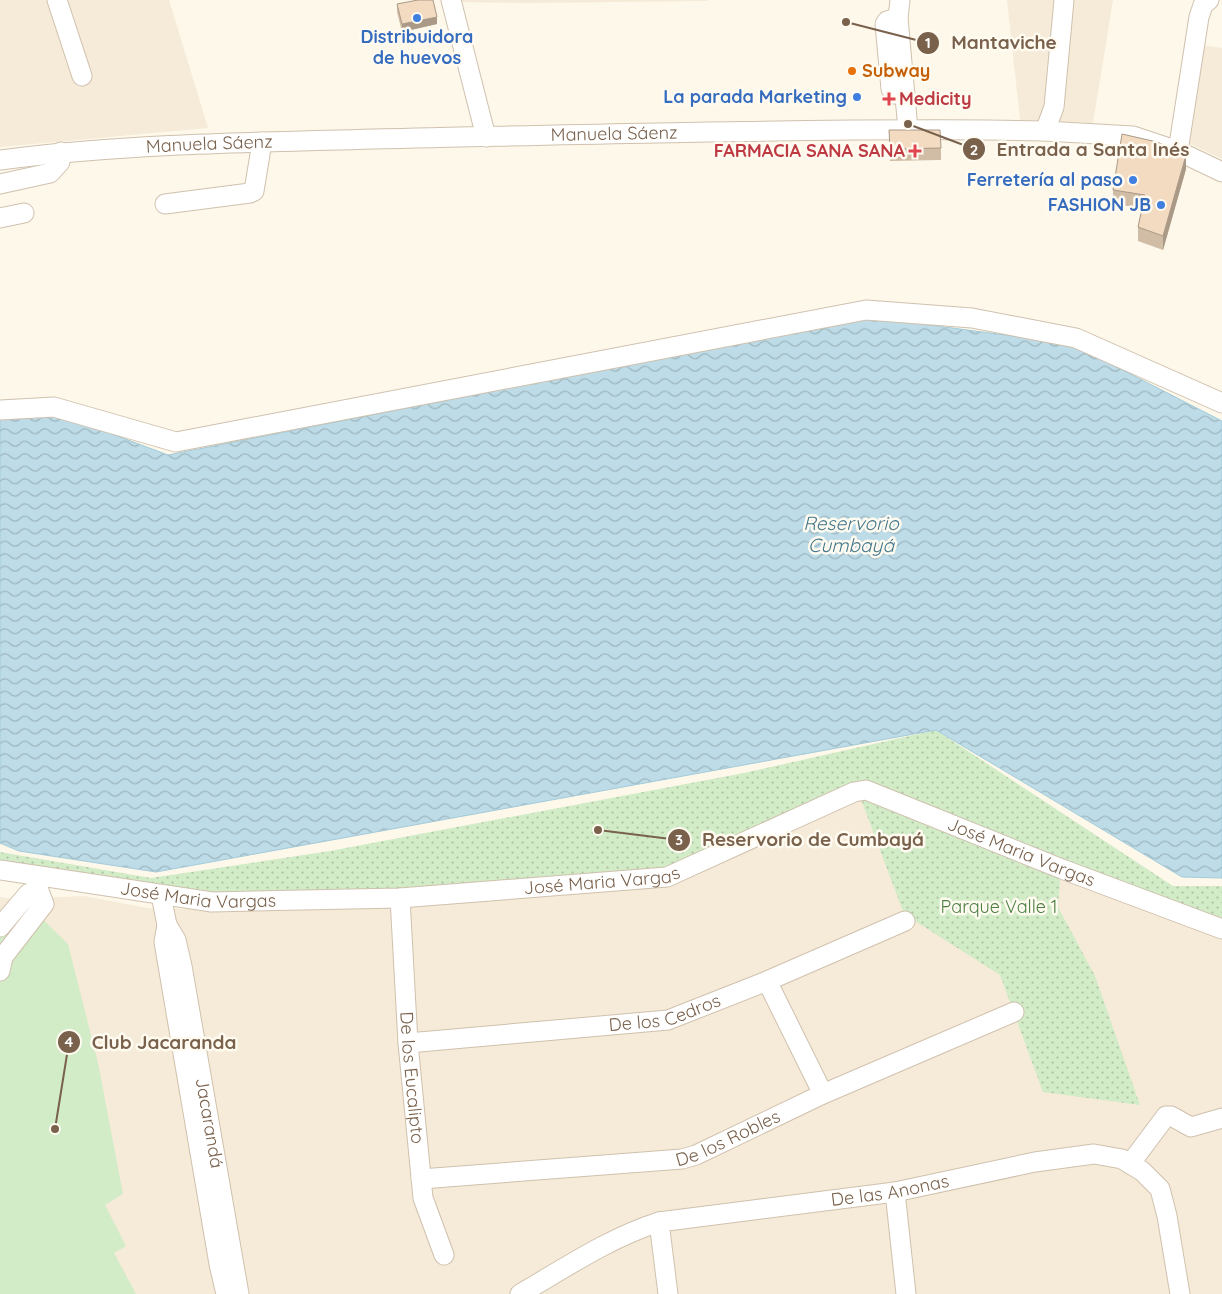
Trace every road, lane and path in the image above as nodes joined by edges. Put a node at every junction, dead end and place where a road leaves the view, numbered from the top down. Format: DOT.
graph roads {
  1 [pos="57,0"];
  2 [pos="451,0"];
  3 [pos="1064,0"];
  4 [pos="1209,0"];
  5 [pos="899,9"];
  6 [pos="82,76"];
  7 [pos="908,130"];
  8 [pos="1044,131"];
  9 [pos="486,136"];
  10 [pos="262,142"];
  11 [pos="1178,151"];
  12 [pos="62,152"];
  13 [pos="0,160"];
  14 [pos="1222,172"];
  15 [pos="0,184"];
  16 [pos="165,204"];
  17 [pos="24,213"];
  18 [pos="0,218"];
  19 [pos="1222,403"];
  20 [pos="0,410"];
  21 [pos="0,870"];
  22 [pos="41,881"];
  23 [pos="161,895"];
  24 [pos="400,898"];
  25 [pos="905,920"];
  26 [pos="0,927"];
  27 [pos="1222,929"];
  28 [pos="0,971"];
  29 [pos="767,980"];
  30 [pos="1014,1012"];
  31 [pos="408,1043"];
  32 [pos="823,1094"];
  33 [pos="200,1109"];
  34 [pos="1222,1118"];
  35 [pos="1130,1164"];
  36 [pos="421,1179"];
  37 [pos="895,1192"];
  38 [pos="659,1222"];
  39 [pos="444,1255"];
  40 [pos="226,1294"];
  41 [pos="239,1294"];
  42 [pos="520,1294"];
  43 [pos="668,1294"];
  44 [pos="906,1294"];
  45 [pos="1180,1294"];
  1 -- 6 [label="street"];
  2 -- 9 [label="street"];
  3 -- 8 [label="street"];
  4 -- 11 [label="street"];
  5 -- 7 [label="street"];
  7 -- 8 [label="street, Manuela Sáenz"];
  7 -- 9 [label="street, Manuela Sáenz"];
  8 -- 11 [label="street, Manuela Sáenz"];
  9 -- 10 [label="street, Manuela Sáenz"];
  10 -- 12 [label="street, Manuela Sáenz"];
  10 -- 16 [label="street"];
  11 -- 14 [label="street, Manuela Sáenz"];
  12 -- 13 [label="street, Manuela Sáenz"];
  12 -- 15 [label="street"];
  17 -- 18 [label="street"];
  19 -- 20 [label="street"];
  21 -- 22 [label="street, José Maria Vargas"];
  22 -- 23 [label="street, José Maria Vargas"];
  22 -- 26 [label="street"];
  22 -- 28 [label="street"];
  23 -- 24 [label="street, José Maria Vargas"];
  23 -- 33 [label="street, Jacarandá"];
  24 -- 27 [label="street, José Maria Vargas"];
  24 -- 31 [label="street, De los Eucalipto"];
  25 -- 29 [label="street, De los Cedros"];
  29 -- 31 [label="street, De los Cedros"];
  29 -- 32 [label="street"];
  30 -- 32 [label="street, De los Robles"];
  31 -- 36 [label="street, De los Eucalipto"];
  32 -- 36 [label="street, De los Robles"];
  33 -- 40 [label="street, Jacarandá"];
  33 -- 41 [label="street, Jacarandá"];
  34 -- 35 [label="street"];
  35 -- 37 [label="street, De las Anonas"];
  35 -- 45 [label="street, De las Anonas"];
  36 -- 39 [label="street, De los Eucalipto"];
  37 -- 38 [label="street, De las Anonas"];
  37 -- 44 [label="street"];
  38 -- 42 [label="street, De las Anonas"];
  38 -- 43 [label="street"];
}
